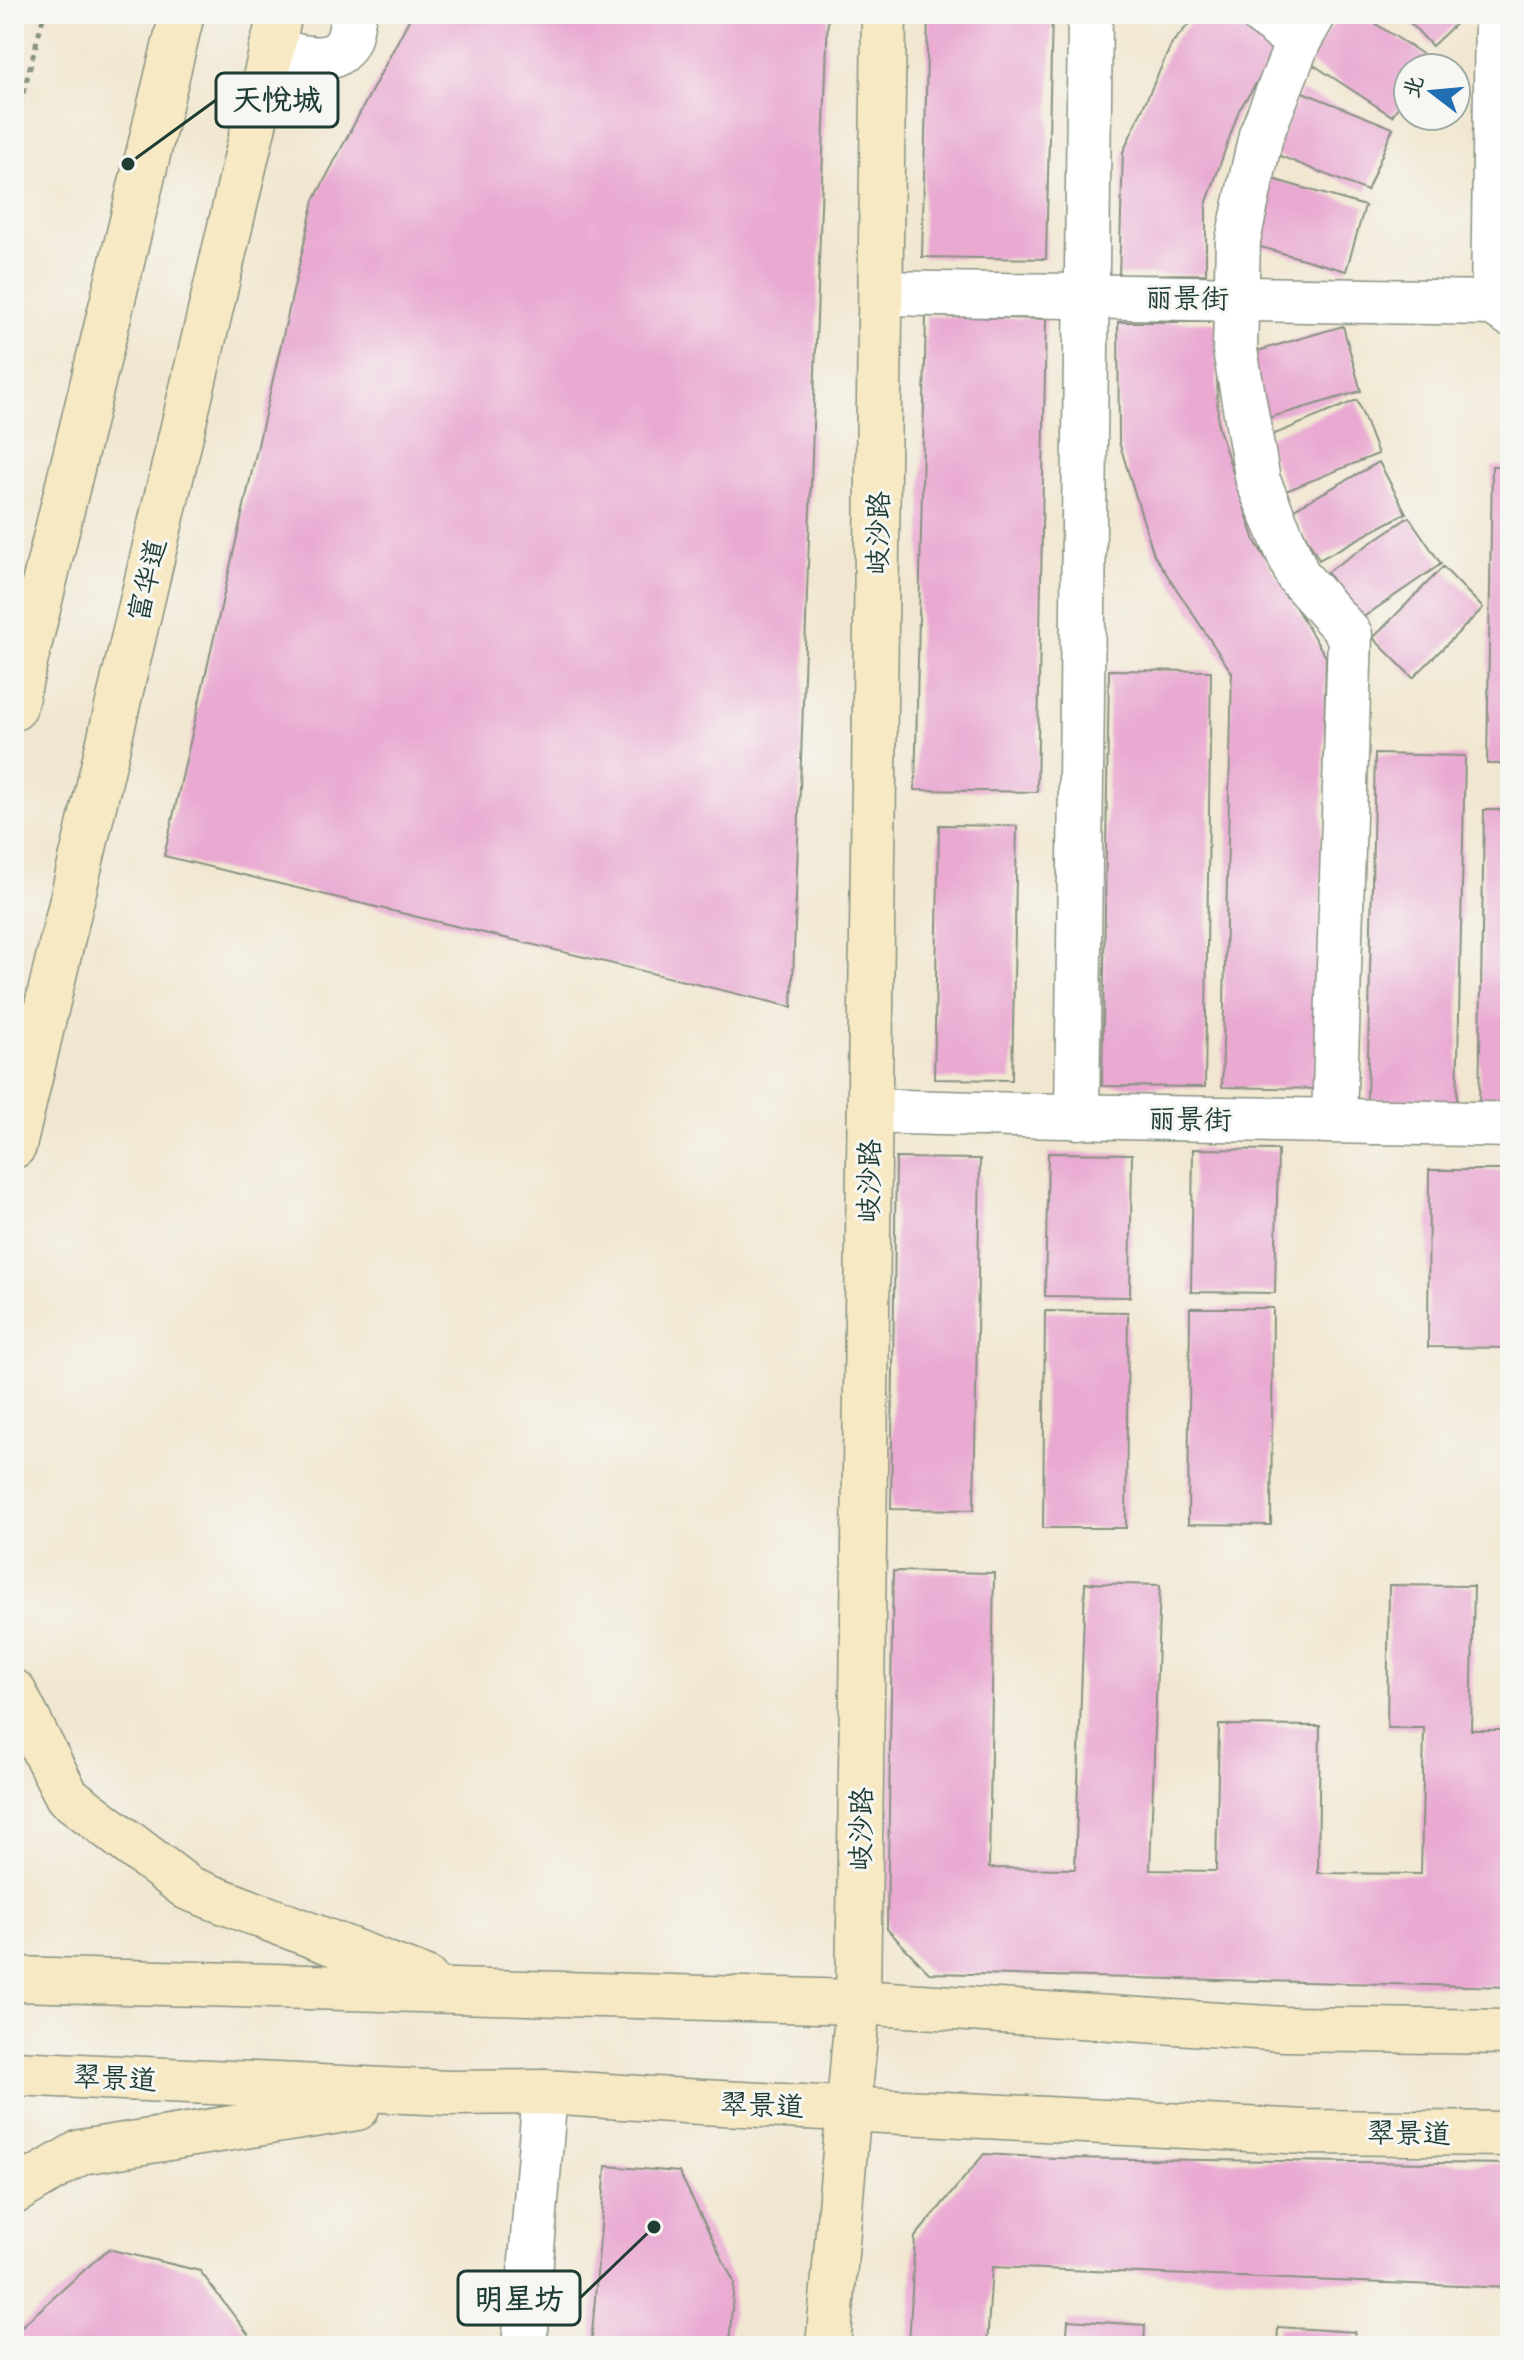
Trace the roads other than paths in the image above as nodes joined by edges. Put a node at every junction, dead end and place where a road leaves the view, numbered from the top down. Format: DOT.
graph roads {
  1 [pos="182,14"];
  2 [pos="354,14"];
  3 [pos="884,14"];
  4 [pos="1090,14"];
  5 [pos="1262,14"];
  6 [pos="1497,14"];
  7 [pos="1306,28"];
  8 [pos="275,32"];
  9 [pos="881,293"];
  10 [pos="1087,296"];
  11 [pos="1236,299"];
  12 [pos="1501,309"];
  13 [pos="14,708"];
  14 [pos="870,1111"];
  15 [pos="1077,1117"];
  16 [pos="1334,1120"];
  17 [pos="1510,1125"];
  18 [pos="14,1146"];
  19 [pos="14,1692"];
  20 [pos="14,1979"];
  21 [pos="458,1992"];
  22 [pos="858,2002"];
  23 [pos="1510,2032"];
  24 [pos="14,2073"];
  25 [pos="545,2092"];
  26 [pos="449,2093"];
  27 [pos="849,2109"];
  28 [pos="1510,2134"];
  29 [pos="14,2192"];
  30 [pos="524,2346"];
  31 [pos="828,2346"];
  1 -- 13 [label="main road"];
  2 -- 8 [label="street"];
  3 -- 9 [label="main road, 岐沙路"];
  4 -- 10 [label="street"];
  5 -- 7 [label="street"];
  6 -- 12 [label="street, 丽景街"];
  7 -- 11 [label="street"];
  8 -- 18 [label="main road, 富华道"];
  9 -- 10 [label="street, 丽景街"];
  9 -- 14 [label="main road, 岐沙路"];
  10 -- 11 [label="street, 丽景街"];
  10 -- 15 [label="street"];
  11 -- 12 [label="street, 丽景街"];
  11 -- 16 [label="street"];
  14 -- 15 [label="street, 丽景街"];
  14 -- 22 [label="main road, 岐沙路"];
  15 -- 16 [label="street, 丽景街"];
  16 -- 17 [label="street, 丽景街"];
  19 -- 21 [label="main road"];
  20 -- 21 [label="main road"];
  21 -- 22 [label="main road"];
  22 -- 23 [label="main road"];
  22 -- 27 [label="main road, 岐沙路"];
  24 -- 26 [label="main road, 翠景道"];
  25 -- 26 [label="main road, 翠景道"];
  25 -- 27 [label="main road, 翠景道"];
  25 -- 30 [label="street"];
  26 -- 29 [label="main road"];
  27 -- 28 [label="main road, 翠景道"];
  27 -- 31 [label="main road, 岐沙路"];
}
